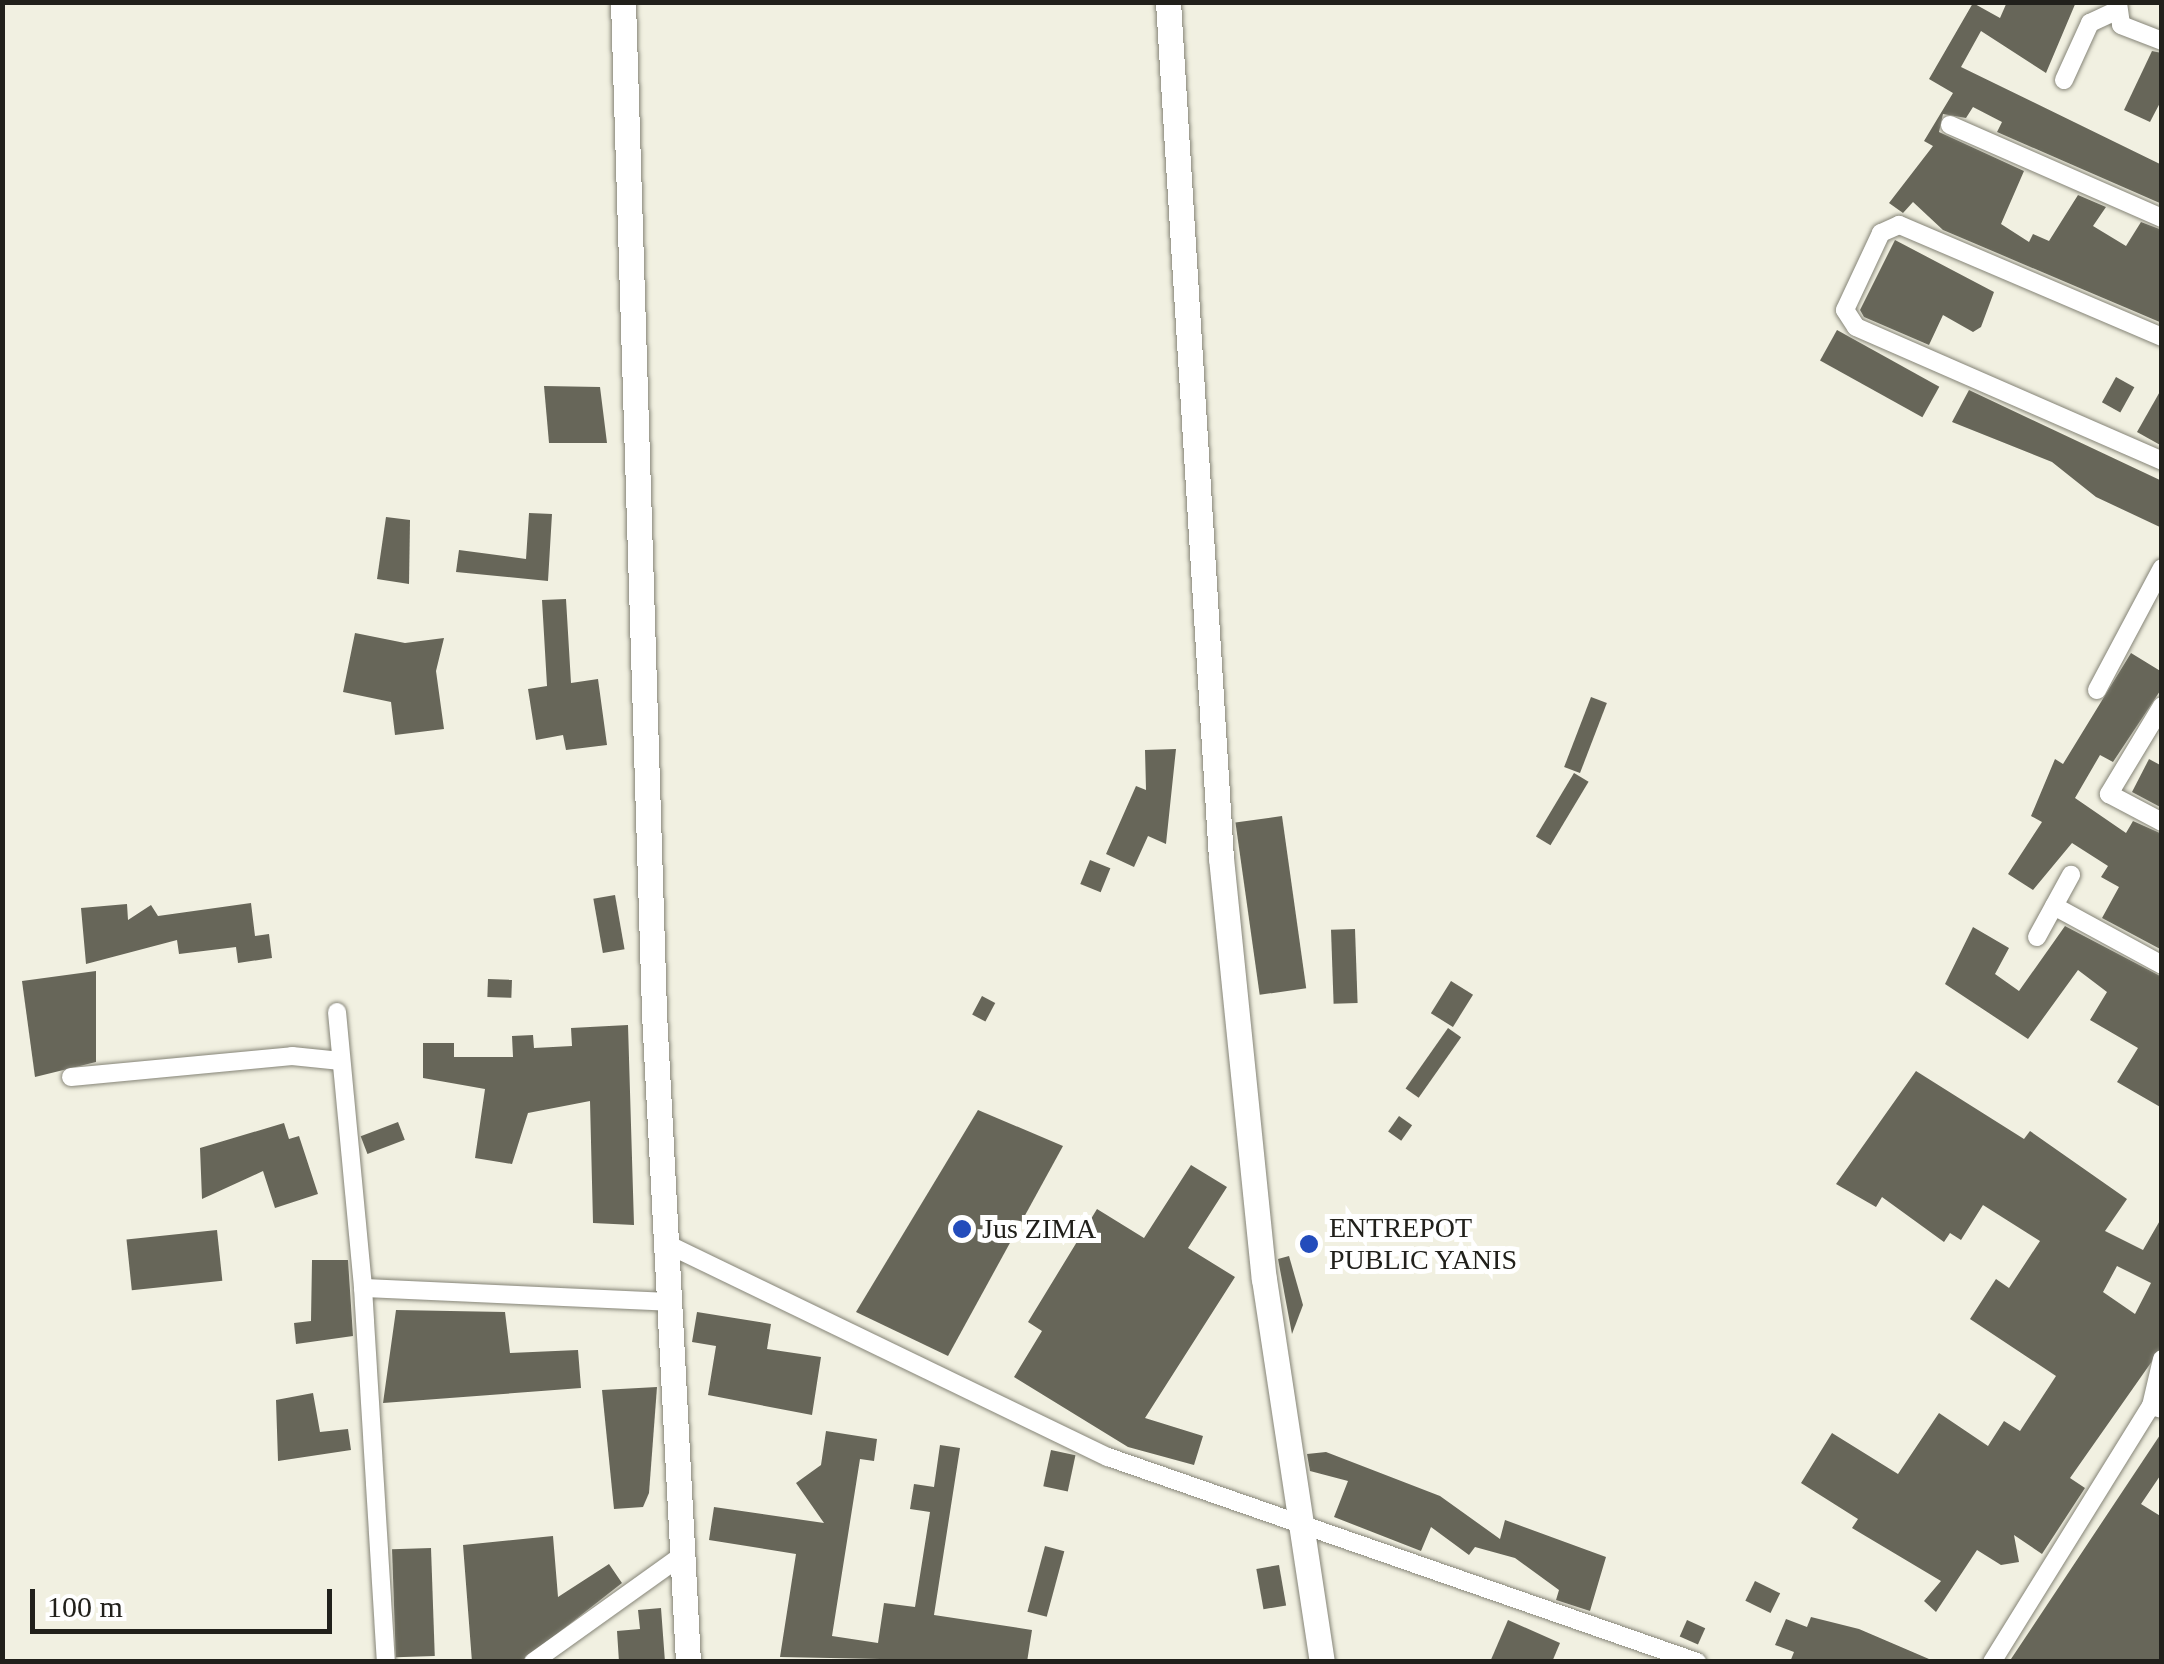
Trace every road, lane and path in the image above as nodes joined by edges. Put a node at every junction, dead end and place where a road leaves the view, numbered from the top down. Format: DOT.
graph roads {
  1 [pos="623,2"];
  2 [pos="1168,2"];
  3 [pos="2118,13"];
  4 [pos="2162,40"];
  5 [pos="2064,80"];
  6 [pos="1950,125"];
  7 [pos="2162,218"];
  8 [pos="2162,336"];
  9 [pos="2162,461"];
  10 [pos="2162,568"];
  11 [pos="2097,690"];
  12 [pos="2162,706"];
  13 [pos="2162,822"];
  14 [pos="2071,875"];
  15 [pos="2054,906"];
  16 [pos="2037,937"];
  17 [pos="2162,964"];
  18 [pos="337,1012"];
  19 [pos="341,1061"];
  20 [pos="71,1077"];
  21 [pos="669,1244"];
  22 [pos="364,1288"];
  23 [pos="671,1302"];
  24 [pos="2162,1359"];
  25 [pos="2156,1407"];
  26 [pos="1296,1526"];
  27 [pos="681,1556"];
  28 [pos="386,1662"];
  29 [pos="533,1662"];
  30 [pos="688,1662"];
  31 [pos="1322,1662"];
  32 [pos="1698,1662"];
  33 [pos="1992,1662"];
  1 -- 21 [label="main road"];
  2 -- 26 [label="main road"];
  3 -- 4 [label="street"];
  3 -- 5 [label="street"];
  6 -- 7 [label="street"];
  8 -- 9 [label="street"];
  10 -- 11 [label="street"];
  12 -- 13 [label="street"];
  14 -- 15 [label="street"];
  15 -- 16 [label="street"];
  15 -- 17 [label="street"];
  18 -- 19 [label="street"];
  19 -- 20 [label="street"];
  19 -- 22 [label="street"];
  21 -- 23 [label="main road"];
  21 -- 26 [label="street"];
  22 -- 23 [label="street"];
  22 -- 28 [label="street"];
  23 -- 27 [label="main road"];
  24 -- 25 [label="street"];
  25 -- 33 [label="street"];
  26 -- 31 [label="main road"];
  26 -- 32 [label="street"];
  27 -- 29 [label="street"];
  27 -- 30 [label="main road"];
}
